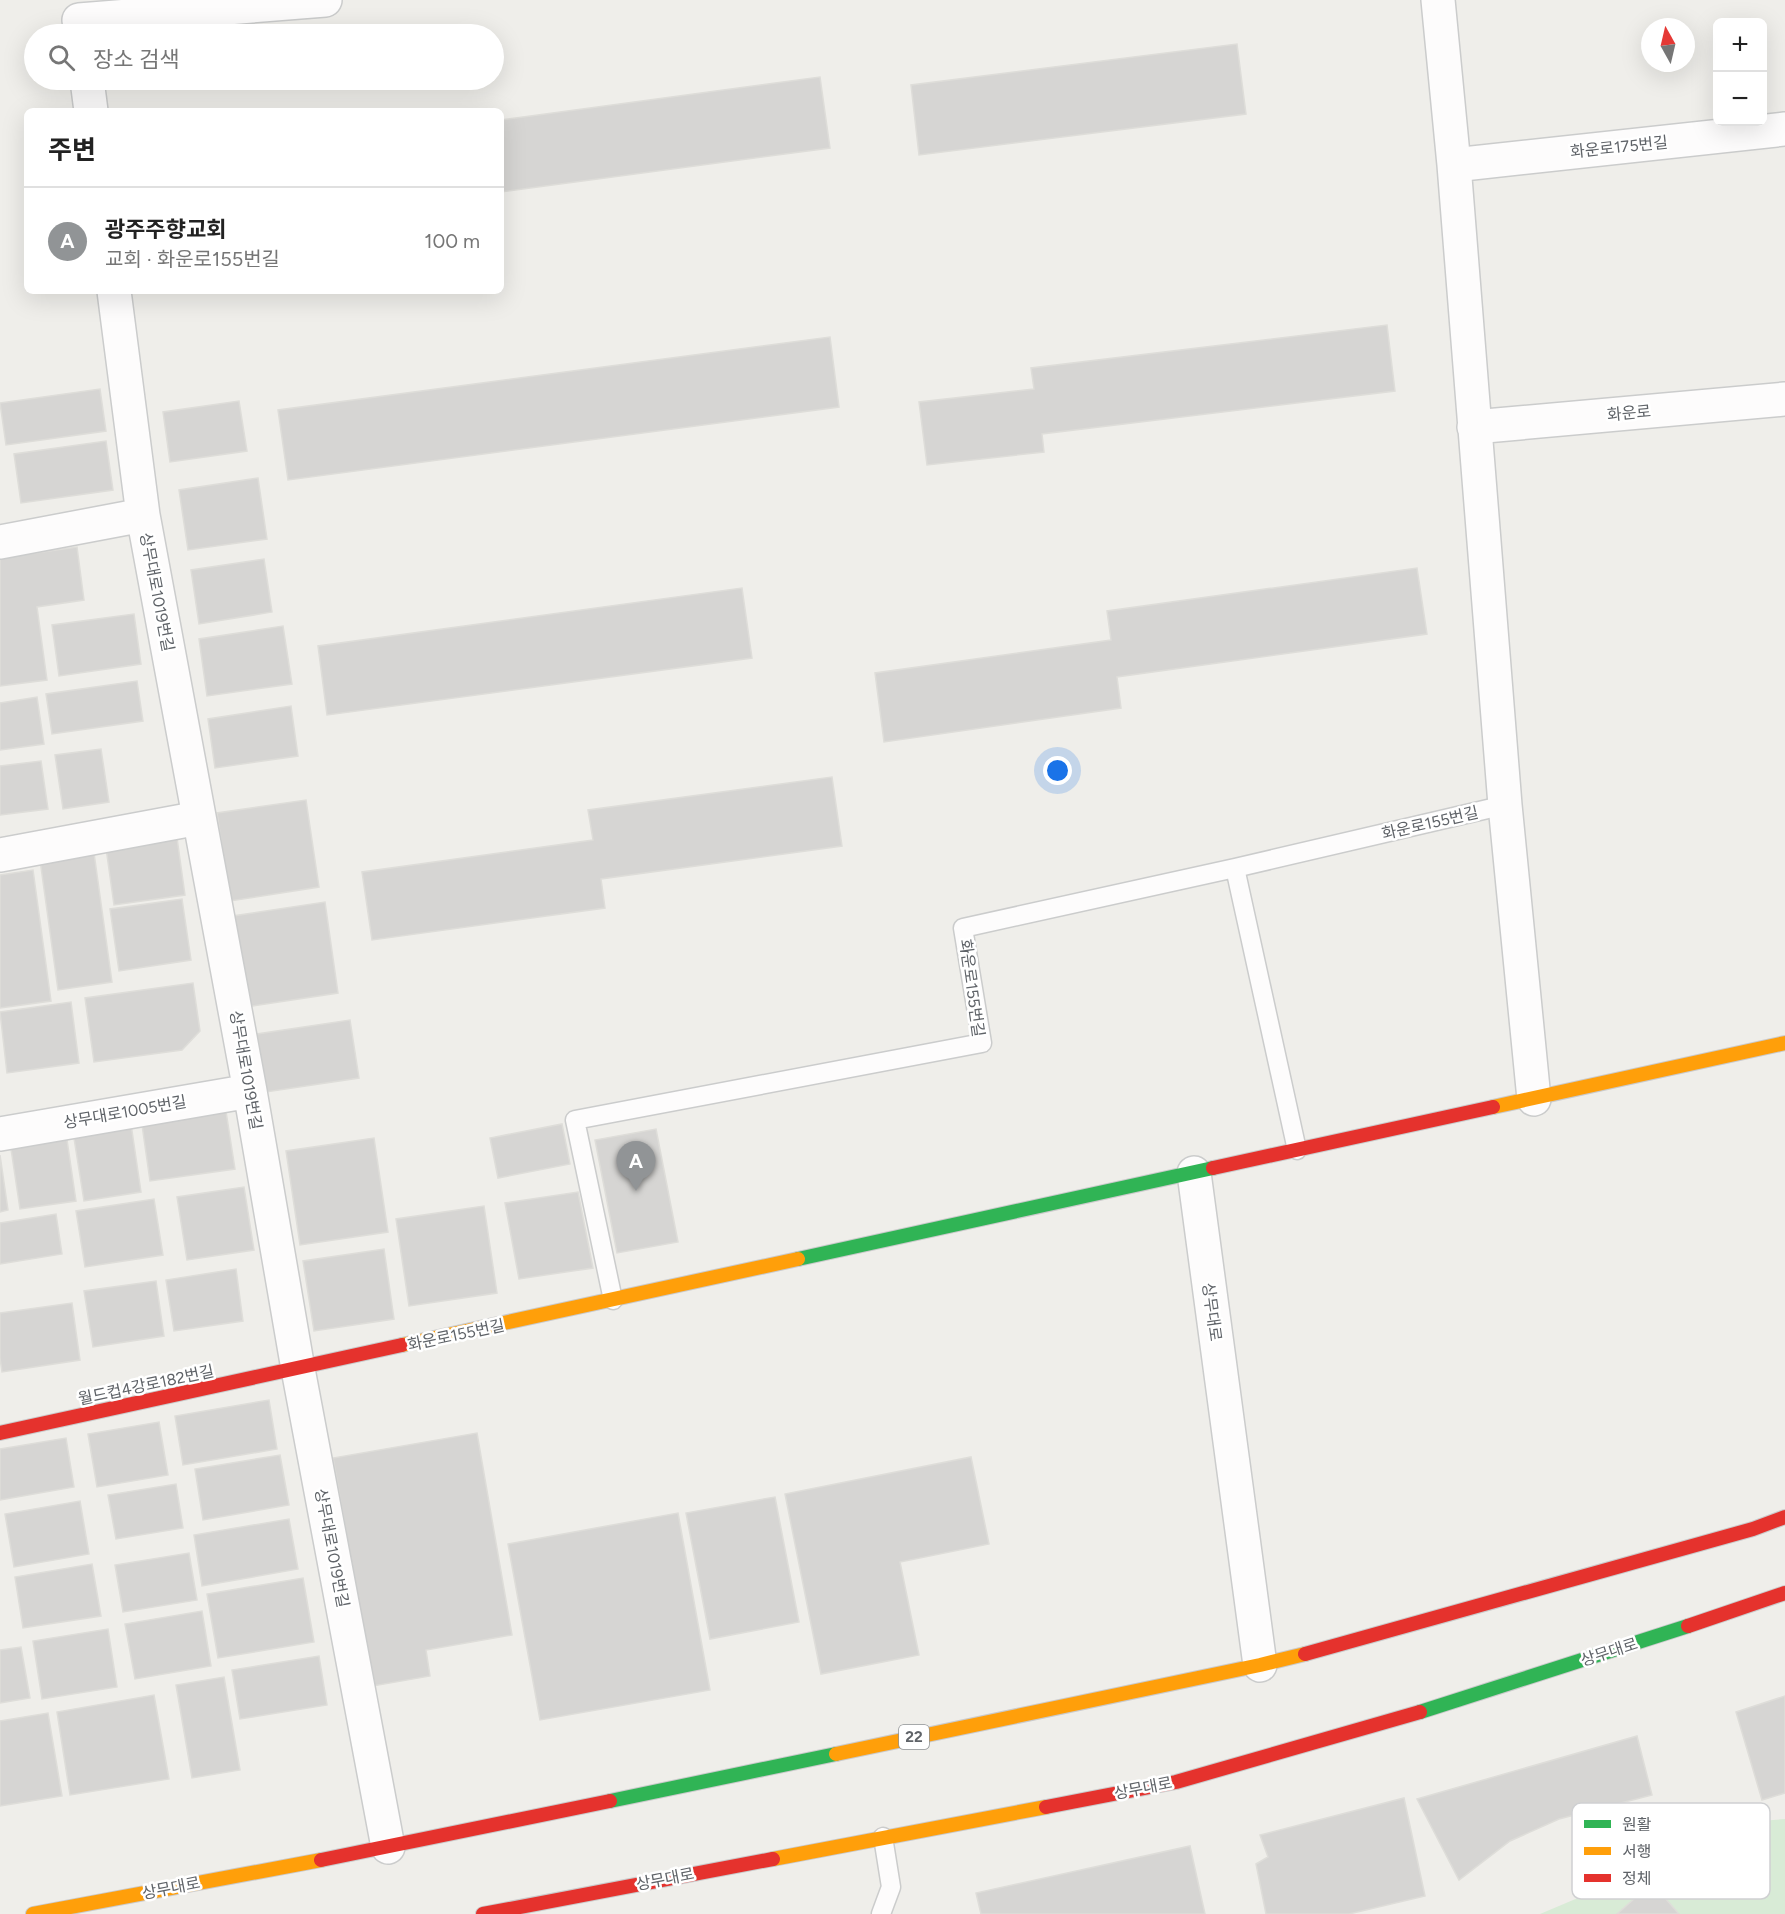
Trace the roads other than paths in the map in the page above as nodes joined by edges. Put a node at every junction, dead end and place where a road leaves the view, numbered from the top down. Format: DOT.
graph roads {
  1 [pos="325,0"];
  2 [pos="1438,0"];
  3 [pos="107,24"];
  4 [pos="88,90"];
  5 [pos="91,108"];
  6 [pos="1785,129"];
  7 [pos="1454,165"];
  8 [pos="114,294"];
  9 [pos="1785,399"];
  10 [pos="1474,428"];
  11 [pos="143,515"];
  12 [pos="0,542"];
  13 [pos="1505,805"];
  14 [pos="199,818"];
  15 [pos="0,855"];
  16 [pos="1234,868"];
  17 [pos="1785,1043"];
  18 [pos="250,1091"];
  19 [pos="1534,1099"];
  20 [pos="0,1134"];
  21 [pos="1297,1150"];
  22 [pos="1194,1173"];
  23 [pos="613,1300"];
  24 [pos="298,1369"];
  25 [pos="0,1433"];
  26 [pos="1785,1517"];
  27 [pos="1785,1593"];
  28 [pos="1260,1665"];
  29 [pos="883,1837"];
  30 [pos="388,1846"];
  31 [pos="33,1914"];
  32 [pos="483,1914"];
  33 [pos="881,1914"];
  1 -- 3 [label="street"];
  2 -- 7 [label="street"];
  4 -- 5 [label="street"];
  6 -- 7 [label="street, 화운로175번길"];
  7 -- 10 [label="street"];
  8 -- 11 [label="street, 상무대로1019번길"];
  9 -- 10 [label="street, 화운로"];
  10 -- 13 [label="street"];
  11 -- 12 [label="street"];
  11 -- 14 [label="street, 상무대로1019번길"];
  13 -- 16 [label="lane, 화운로155번길"];
  13 -- 19 [label="street"];
  14 -- 15 [label="street"];
  14 -- 18 [label="street, 상무대로1019번길"];
  16 -- 21 [label="lane"];
  16 -- 23 [label="lane, 화운로155번길"];
  17 -- 19 [label="main road, 화운로155번길"];
  18 -- 20 [label="street, 상무대로1005번길"];
  18 -- 24 [label="street, 상무대로1019번길"];
  19 -- 21 [label="main road, 화운로155번길"];
  21 -- 22 [label="main road, 화운로155번길"];
  22 -- 23 [label="main road, 화운로155번길"];
  22 -- 28 [label="street, 상무대로"];
  23 -- 24 [label="main road, 화운로155번길"];
  24 -- 25 [label="main road, 월드컵4강로182번길"];
  24 -- 30 [label="street, 상무대로1019번길"];
  26 -- 28 [label="main road, 상무대로 / 22"];
  27 -- 29 [label="main road, 상무대로"];
  28 -- 30 [label="main road, 상무대로 / 22"];
  29 -- 32 [label="main road, 상무대로"];
  29 -- 33 [label="lane"];
  30 -- 31 [label="main road, 상무대로 / 22"];
}
